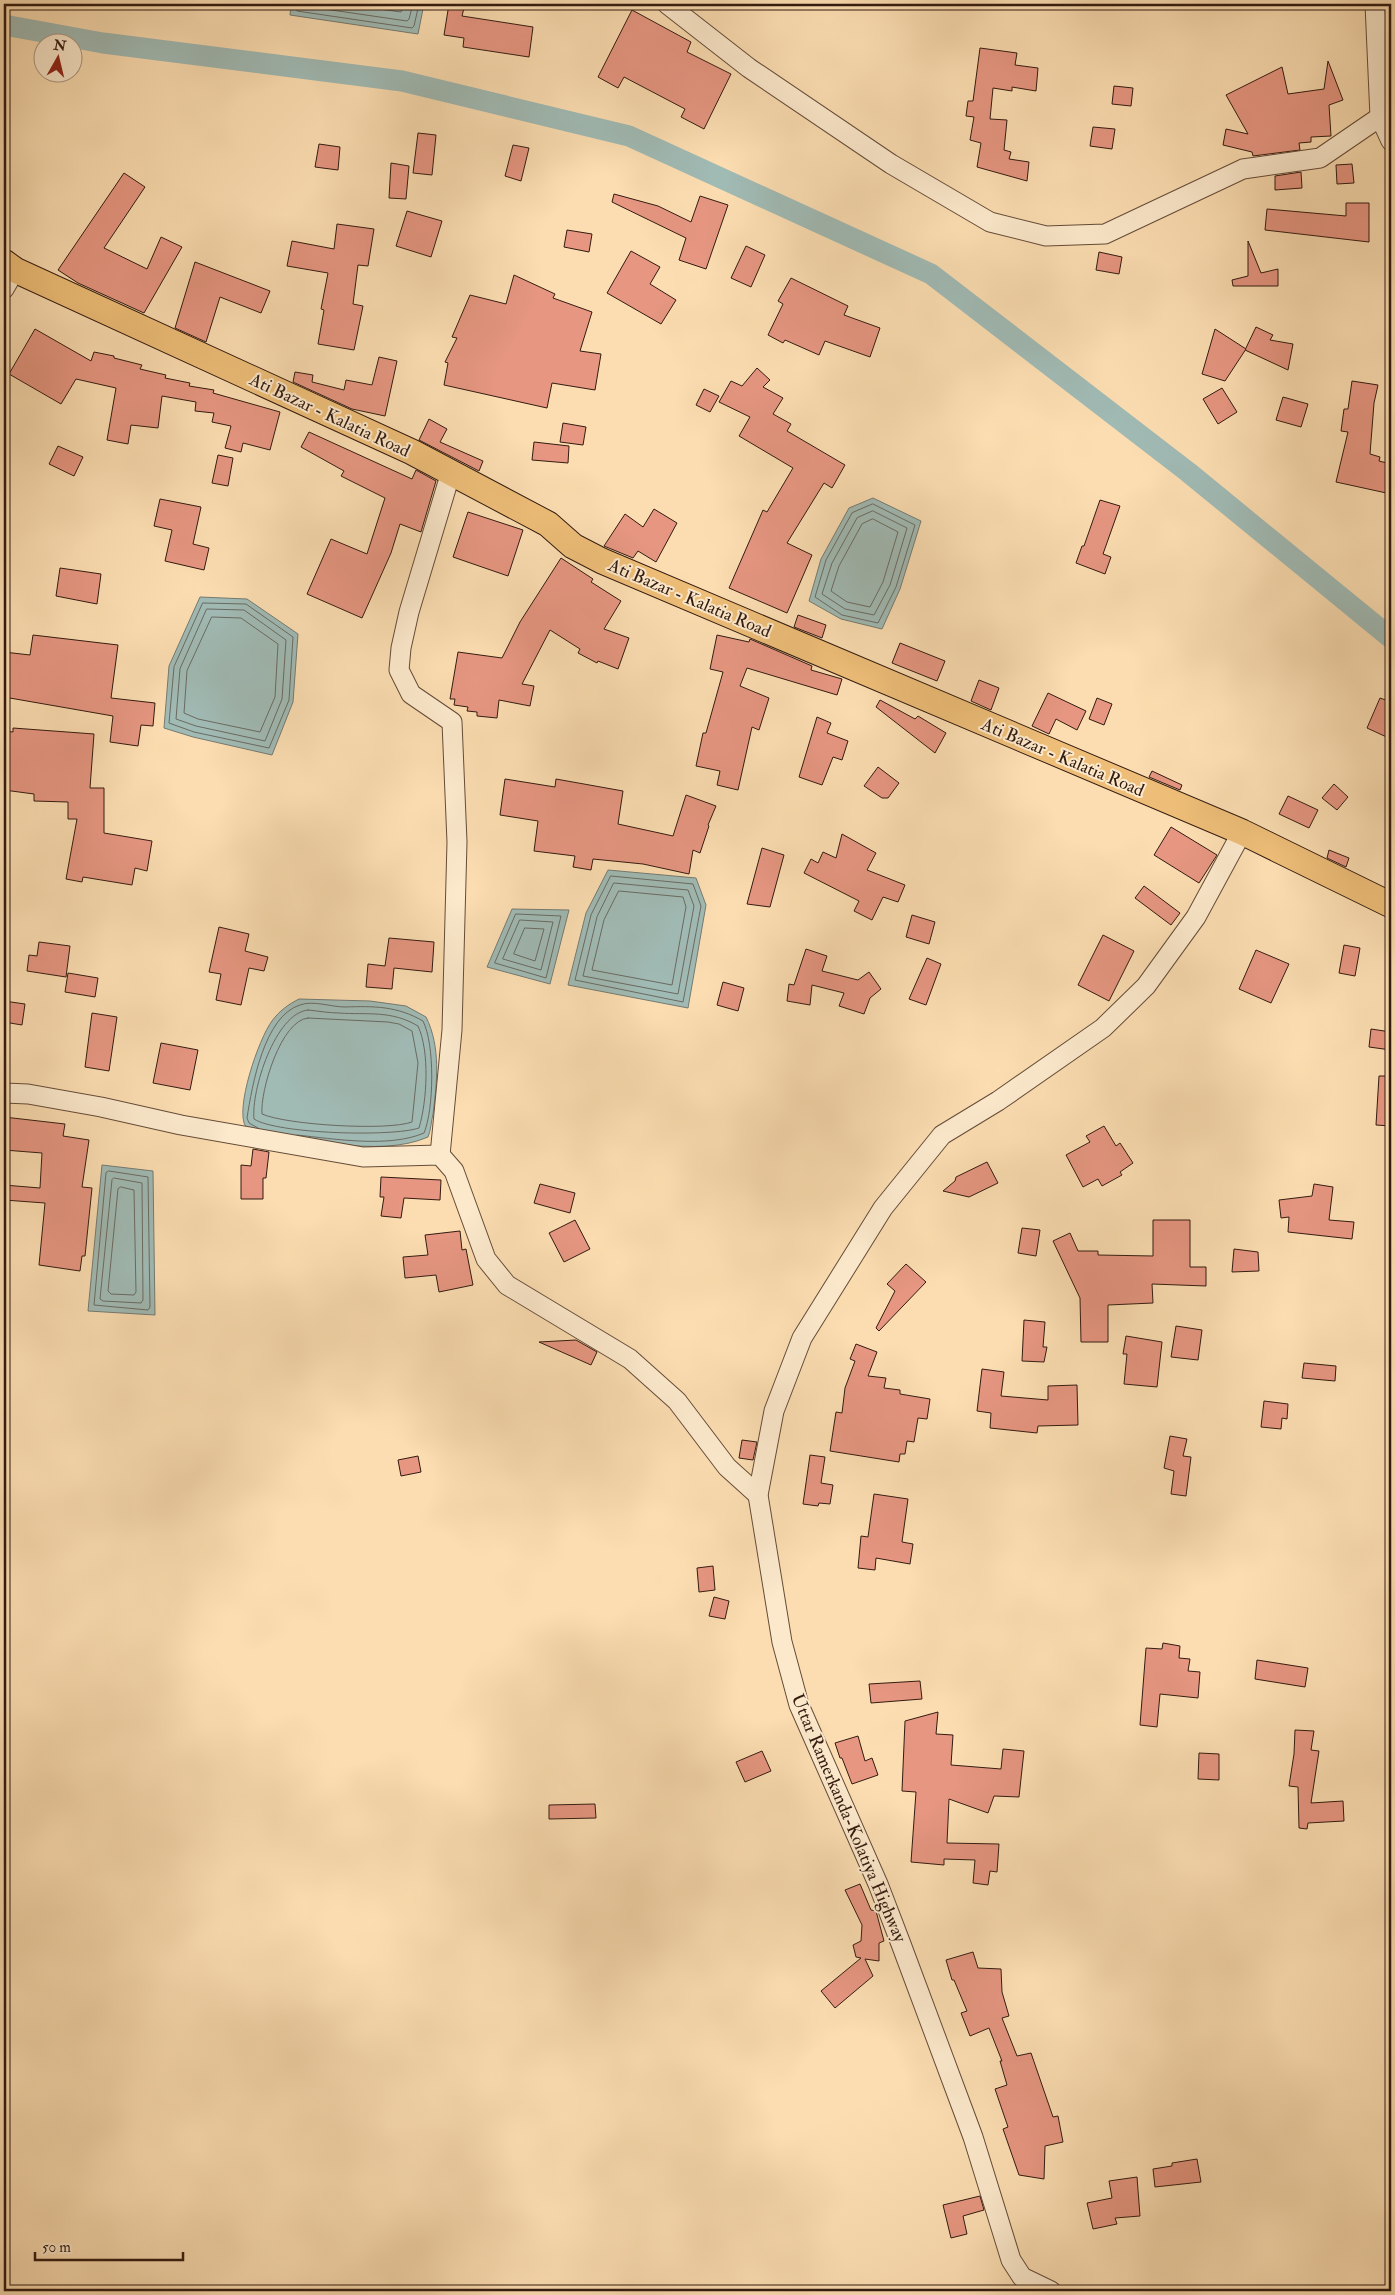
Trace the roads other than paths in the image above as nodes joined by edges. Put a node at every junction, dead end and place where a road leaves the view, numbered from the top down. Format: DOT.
graph roads {
  1 [pos="667,4"];
  2 [pos="1375,4"];
  3 [pos="1380,117"];
  4 [pos="1391,141"];
  5 [pos="8,274"];
  6 [pos="451,472"];
  7 [pos="1242,832"];
  8 [pos="1391,905"];
  9 [pos="4,1093"];
  10 [pos="440,1155"];
  11 [pos="758,1495"];
  12 [pos="1050,2291"];
  1 -- 3 [label="street"];
  2 -- 3 [label="street"];
  3 -- 4 [label="street"];
  5 -- 6 [label="main road, Ati Bazar - Kalatia Road"];
  6 -- 7 [label="main road, Ati Bazar - Kalatia Road"];
  6 -- 10 [label="street"];
  7 -- 8 [label="main road, Ati Bazar - Kalatia Road"];
  7 -- 11 [label="street, Uttar Ramerkanda-Kolatiya Highway"];
  9 -- 10 [label="street"];
  10 -- 11 [label="street"];
  11 -- 12 [label="street, Uttar Ramerkanda-Kolatiya Highway"];
}
